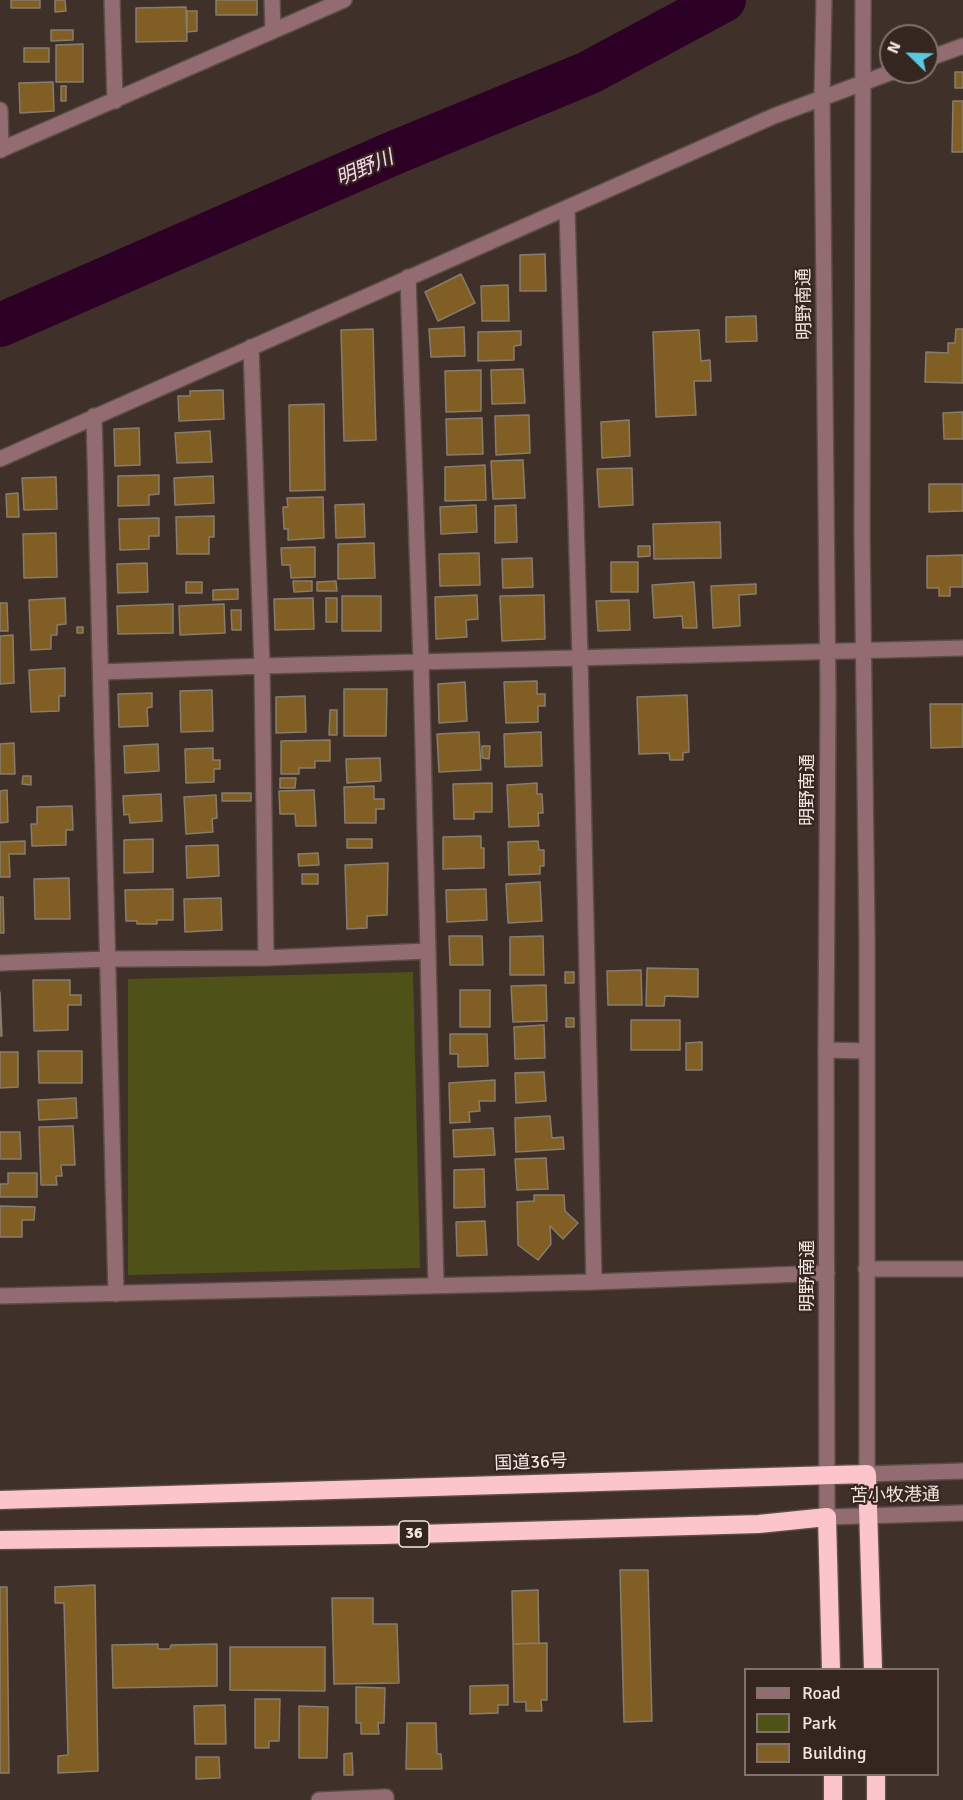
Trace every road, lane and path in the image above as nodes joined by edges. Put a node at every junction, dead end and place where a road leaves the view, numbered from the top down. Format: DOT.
graph roads {
  1 [pos="112,0"];
  2 [pos="272,0"];
  3 [pos="344,0"];
  4 [pos="824,0"];
  5 [pos="863,0"];
  6 [pos="273,30"];
  7 [pos="963,46"];
  8 [pos="939,55"];
  9 [pos="879,77"];
  10 [pos="863,83"];
  11 [pos="822,97"];
  12 [pos="115,101"];
  13 [pos="0,110"];
  14 [pos="1,150"];
  15 [pos="567,208"];
  16 [pos="408,277"];
  17 [pos="250,346"];
  18 [pos="94,417"];
  19 [pos="0,459"];
  20 [pos="963,648"];
  21 [pos="828,650"];
  22 [pos="864,650"];
  23 [pos="580,657"];
  24 [pos="421,662"];
  25 [pos="262,666"];
  26 [pos="101,672"];
  27 [pos="428,951"];
  28 [pos="266,958"];
  29 [pos="108,959"];
  30 [pos="0,963"];
  31 [pos="826,1050"];
  32 [pos="866,1051"];
  33 [pos="867,1269"];
  34 [pos="963,1269"];
  35 [pos="827,1273"];
  36 [pos="594,1282"];
  37 [pos="436,1285"];
  38 [pos="116,1294"];
  39 [pos="0,1296"];
  40 [pos="963,1471"];
  41 [pos="867,1474"];
  42 [pos="828,1475"];
  43 [pos="0,1500"];
  44 [pos="963,1513"];
  45 [pos="868,1516"];
  46 [pos="827,1517"];
  47 [pos="0,1540"];
  48 [pos="831,1668"];
  49 [pos="873,1668"];
  50 [pos="832,1776"];
  51 [pos="876,1776"];
  52 [pos="319,1800"];
  53 [pos="386,1800"];
  54 [pos="833,1800"];
  55 [pos="876,1800"];
  1 -- 12 [label="street"];
  2 -- 6 [label="street"];
  3 -- 6 [label="street"];
  4 -- 11 [label="street, 明野南通"];
  5 -- 10 [label="street"];
  6 -- 12 [label="street"];
  7 -- 8 [label="street"];
  9 -- 10 [label="street"];
  10 -- 11 [label="street"];
  10 -- 22 [label="street"];
  11 -- 15 [label="street"];
  11 -- 21 [label="street, 明野南通"];
  12 -- 14 [label="street"];
  13 -- 14 [label="street"];
  15 -- 16 [label="street"];
  15 -- 23 [label="street"];
  16 -- 17 [label="street"];
  16 -- 24 [label="street"];
  17 -- 18 [label="street"];
  17 -- 25 [label="street"];
  18 -- 19 [label="street"];
  18 -- 26 [label="street"];
  20 -- 22 [label="street"];
  21 -- 22 [label="street"];
  21 -- 23 [label="street"];
  21 -- 31 [label="street, 明野南通"];
  22 -- 32 [label="street"];
  23 -- 24 [label="street"];
  23 -- 36 [label="street"];
  24 -- 25 [label="street"];
  24 -- 27 [label="street"];
  25 -- 26 [label="street"];
  25 -- 28 [label="street"];
  26 -- 29 [label="street"];
  27 -- 28 [label="street"];
  27 -- 37 [label="street"];
  28 -- 29 [label="street"];
  29 -- 30 [label="street"];
  29 -- 38 [label="street"];
  31 -- 32 [label="street"];
  31 -- 35 [label="street, 明野南通"];
  32 -- 33 [label="street"];
  33 -- 34 [label="street"];
  33 -- 41 [label="street"];
  35 -- 36 [label="street"];
  35 -- 42 [label="street, 明野南通"];
  36 -- 37 [label="street"];
  37 -- 38 [label="street"];
  38 -- 39 [label="street"];
  40 -- 41 [label="street, 苫小牧港通"];
  41 -- 42 [label="highway, 国道36号"];
  41 -- 45 [label="highway"];
  42 -- 43 [label="highway, 国道36号"];
  42 -- 46 [label="street, 明野南通"];
  44 -- 45 [label="street, 苫小牧港通"];
  45 -- 46 [label="street, 苫小牧港通"];
  45 -- 49 [label="highway"];
  46 -- 47 [label="highway, 36"];
  46 -- 48 [label="highway"];
  50 -- 54 [label="highway"];
  51 -- 55 [label="highway"];
  52 -- 53 [label="street"];
}
